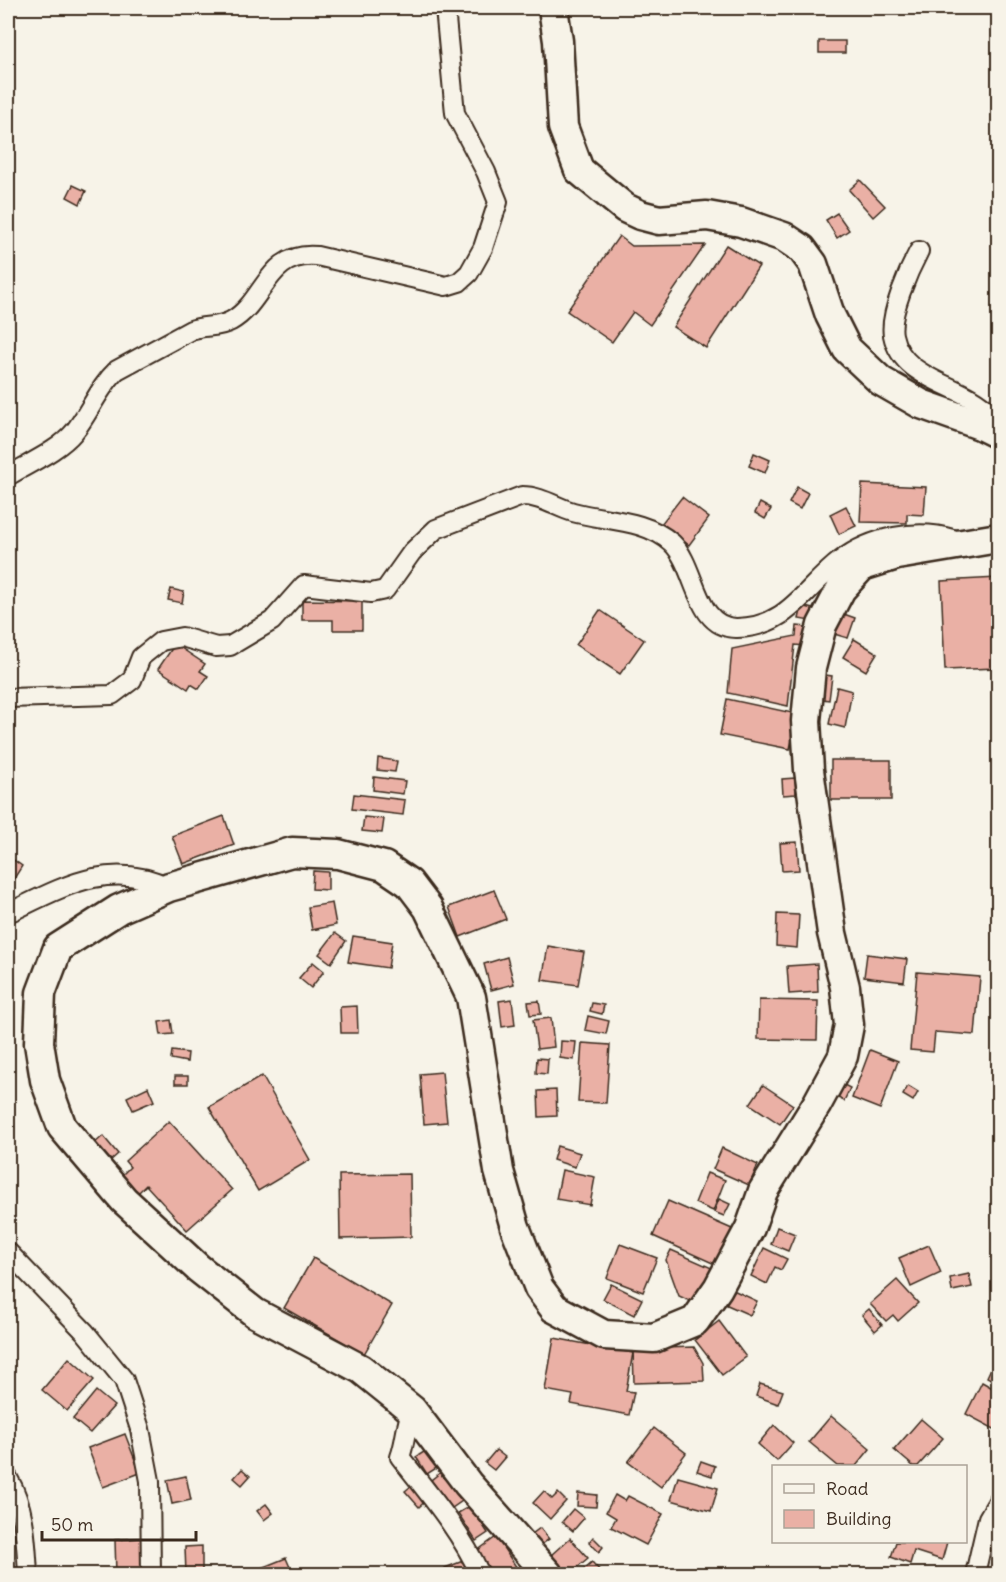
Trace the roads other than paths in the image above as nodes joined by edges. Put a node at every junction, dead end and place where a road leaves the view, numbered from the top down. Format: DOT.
graph roads {
  1 [pos="445,8"];
  2 [pos="553,8"];
  3 [pos="919,251"];
  4 [pos="994,432"];
  5 [pos="8,477"];
  6 [pos="999,538"];
  7 [pos="971,544"];
  8 [pos="8,698"];
  9 [pos="169,887"];
  10 [pos="8,913"];
  11 [pos="8,1252"];
  12 [pos="412,1410"];
  13 [pos="8,1478"];
  14 [pos="999,1501"];
  15 [pos="28,1575"];
  16 [pos="151,1575"];
  17 [pos="480,1575"];
  18 [pos="548,1575"];
  19 [pos="975,1575"];
  1 -- 5 [label="street"];
  2 -- 4 [label="main road"];
  3 -- 4 [label="street"];
  6 -- 7 [label="main road"];
  7 -- 8 [label="street"];
  7 -- 9 [label="main road"];
  9 -- 10 [label="street"];
  9 -- 12 [label="main road"];
  11 -- 16 [label="street"];
  12 -- 17 [label="street"];
  12 -- 18 [label="main road"];
  13 -- 15 [label="street"];
  14 -- 19 [label="street"];
}
